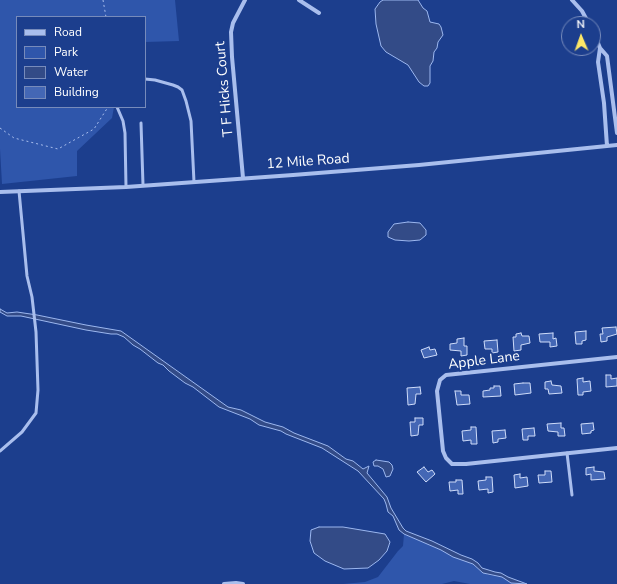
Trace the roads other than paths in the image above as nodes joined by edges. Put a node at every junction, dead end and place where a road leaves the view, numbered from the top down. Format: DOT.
graph roads {
  1 [pos="245,0"];
  2 [pos="299,0"];
  3 [pos="572,0"];
  4 [pos="319,13"];
  5 [pos="585,16"];
  6 [pos="601,49"];
  7 [pos="599,56"];
  8 [pos="146,79"];
  9 [pos="614,102"];
  10 [pos="604,103"];
  11 [pos="117,108"];
  12 [pos="141,123"];
  13 [pos="617,133"];
  14 [pos="617,145"];
  15 [pos="607,146"];
  16 [pos="243,178"];
  17 [pos="194,182"];
  18 [pos="143,185"];
  19 [pos="126,186"];
  20 [pos="19,191"];
  21 [pos="0,192"];
  22 [pos="617,357"];
  23 [pos="617,448"];
  24 [pos="0,451"];
  25 [pos="567,453"];
  26 [pos="572,495"];
  27 [pos="224,584"];
  28 [pos="243,584"];
  1 -- 16 [label="street, T F Hicks Court"];
  2 -- 4 [label="street"];
  3 -- 5 [label="street"];
  6 -- 9 [label="street"];
  7 -- 10 [label="street"];
  8 -- 17 [label="lane"];
  9 -- 10 [label="street"];
  9 -- 13 [label="street"];
  10 -- 15 [label="street"];
  11 -- 19 [label="lane"];
  12 -- 18 [label="lane"];
  14 -- 15 [label="street, 12 Mile Road"];
  15 -- 16 [label="street, 12 Mile Road"];
  16 -- 17 [label="street, 12 Mile Road"];
  17 -- 18 [label="street, 12 Mile Road"];
  18 -- 19 [label="street, 12 Mile Road"];
  19 -- 20 [label="street, 12 Mile Road"];
  20 -- 21 [label="street, 12 Mile Road"];
  20 -- 24 [label="lane"];
  22 -- 25 [label="street, Apple Lane"];
  23 -- 25 [label="street, Apple Lane"];
  25 -- 26 [label="lane"];
  27 -- 28 [label="street"];
}
